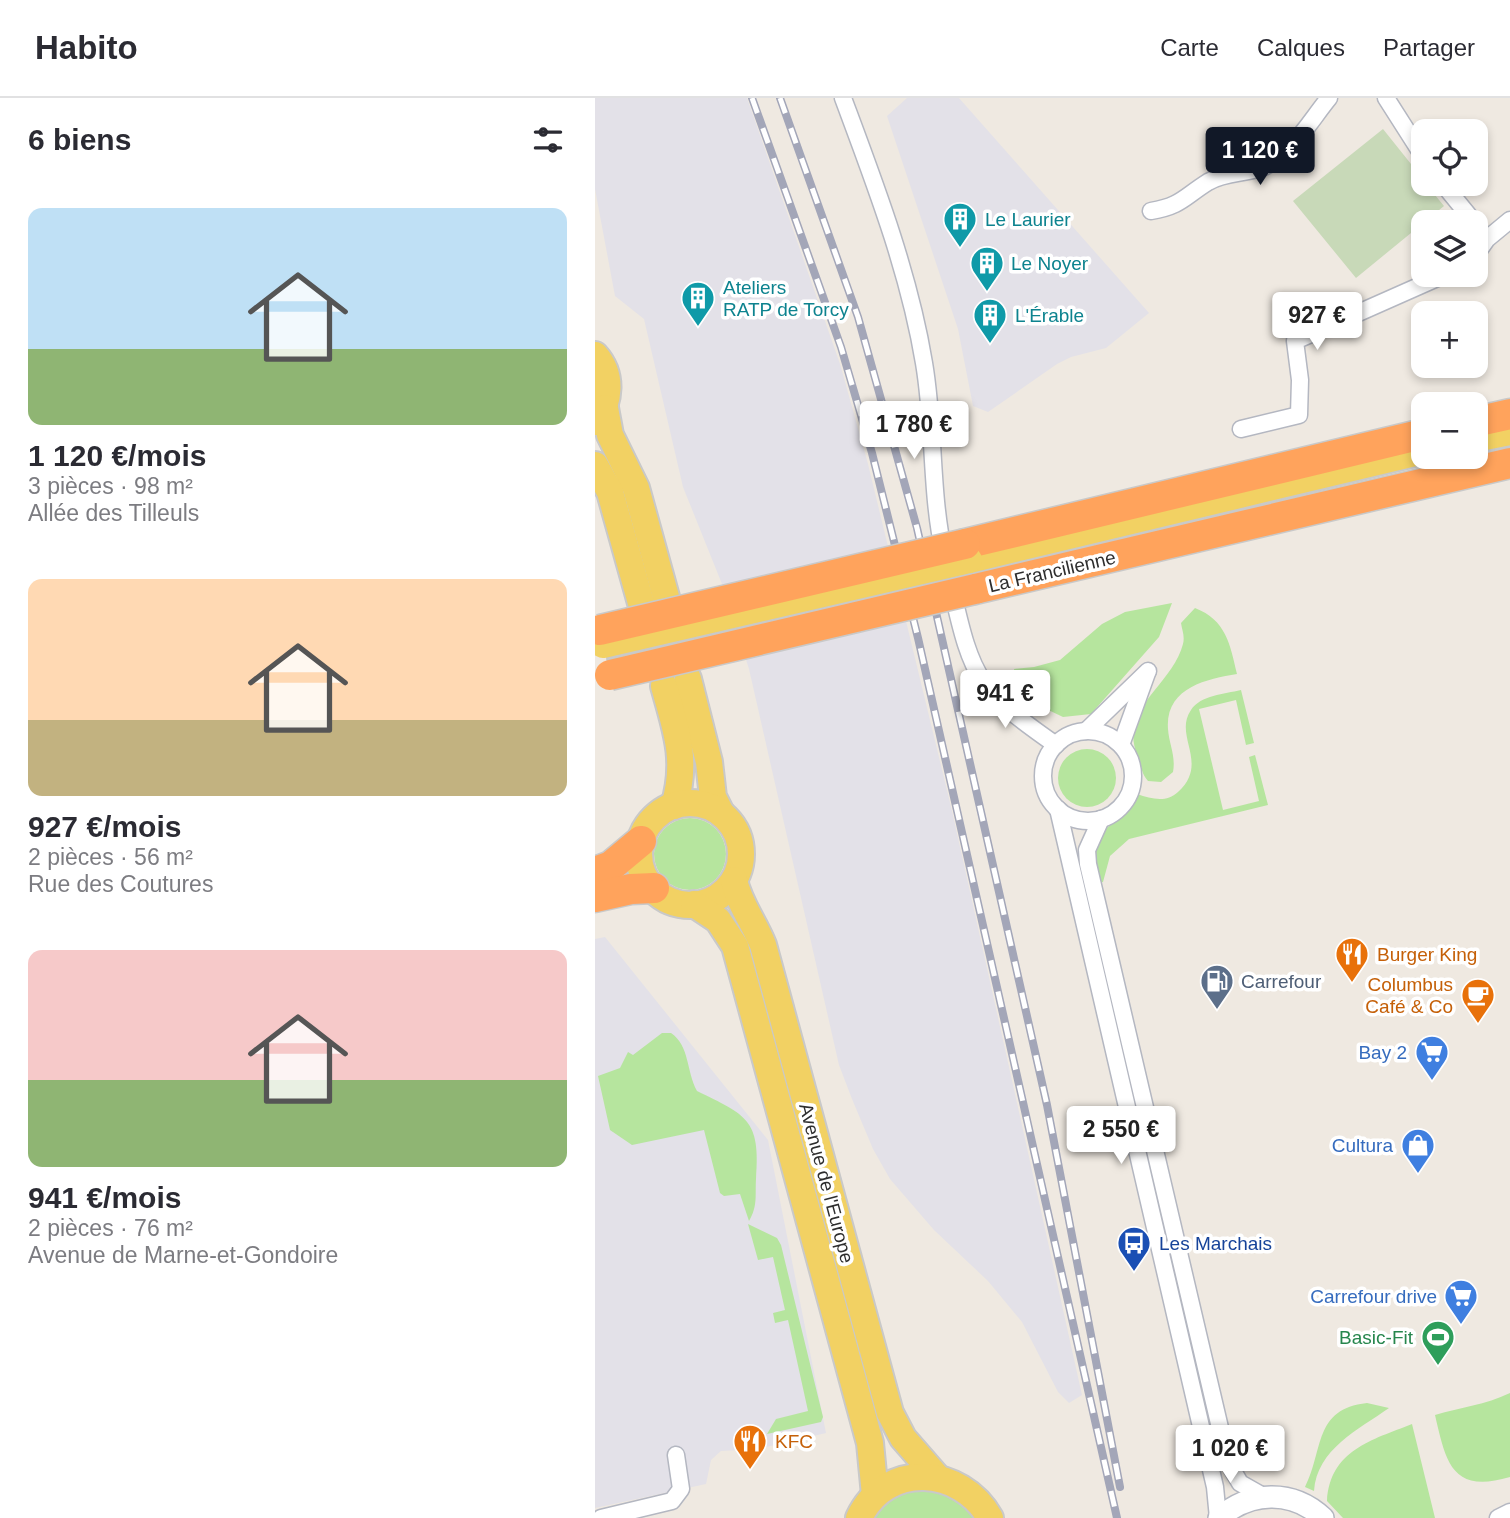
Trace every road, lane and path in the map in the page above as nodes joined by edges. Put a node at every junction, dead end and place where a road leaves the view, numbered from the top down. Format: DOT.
graph roads {
  1 [pos="843,98"];
  2 [pos="1329,98"];
  3 [pos="1386,98"];
  4 [pos="1411,137"];
  5 [pos="1453,196"];
  6 [pos="1464,210"];
  7 [pos="1151,211"];
  8 [pos="1510,220"];
  9 [pos="1488,238"];
  10 [pos="1420,287"];
  11 [pos="595,355"];
  12 [pos="1510,414"];
  13 [pos="600,415"];
  14 [pos="1488,419"];
  15 [pos="1241,429"];
  16 [pos="1510,432"];
  17 [pos="1488,436"];
  18 [pos="1411,437"];
  19 [pos="1411,454"];
  20 [pos="1510,463"];
  21 [pos="595,465"];
  22 [pos="967,552"];
  23 [pos="598,638"];
  24 [pos="600,678"];
  25 [pos="1086,731"];
  26 [pos="1056,744"];
  27 [pos="1121,745"];
  28 [pos="674,806"];
  29 [pos="1058,809"];
  30 [pos="721,813"];
  31 [pos="1101,819"];
  32 [pos="641,841"];
  33 [pos="595,872"];
  34 [pos="734,880"];
  35 [pos="654,888"];
  36 [pos="595,897"];
  37 [pos="694,904"];
  38 [pos="676,1455"];
  39 [pos="937,1477"];
  40 [pos="875,1495"];
  41 [pos="1263,1496"];
  42 [pos="1510,1512"];
  43 [pos="601,1518"];
  44 [pos="859,1518"];
  45 [pos="990,1518"];
  46 [pos="1219,1518"];
  47 [pos="1322,1518"];
  48 [pos="1498,1518"];
  1 -- 26 [label="street"];
  2 -- 7 [label="street"];
  3 -- 4 [label="street"];
  5 -- 6 [label="street"];
  8 -- 9 [label="street"];
  10 -- 15 [label="street"];
  11 -- 13 [label="main road"];
  12 -- 14 [label="highway"];
  13 -- 21 [label="main road"];
  16 -- 17 [label="main road"];
  18 -- 22 [label="highway"];
  19 -- 22 [label="main road"];
  20 -- 24 [label="highway, La Francilienne, bridge"];
  22 -- 23 [label="highway, bridge"];
  25 -- 26 [label="street"];
  25 -- 27 [label="street"];
  25 -- 27 [label="street"];
  26 -- 29 [label="street"];
  27 -- 31 [label="street"];
  28 -- 30 [label="main road"];
  28 -- 30 [label="main road"];
  28 -- 32 [label="main road"];
  29 -- 31 [label="street"];
  29 -- 46 [label="street"];
  30 -- 34 [label="main road"];
  31 -- 41 [label="street"];
  32 -- 33 [label="highway"];
  32 -- 35 [label="main road"];
  34 -- 37 [label="main road"];
  34 -- 39 [label="main road, Avenue de l'Europe"];
  35 -- 36 [label="highway"];
  35 -- 37 [label="main road, Avenue de l'Europe"];
  37 -- 40 [label="main road, Avenue de l'Europe"];
  38 -- 43 [label="street"];
  39 -- 40 [label="main road"];
  39 -- 45 [label="main road"];
  40 -- 44 [label="main road"];
  41 -- 46 [label="street"];
  41 -- 47 [label="street"];
  42 -- 48 [label="street"];
}
